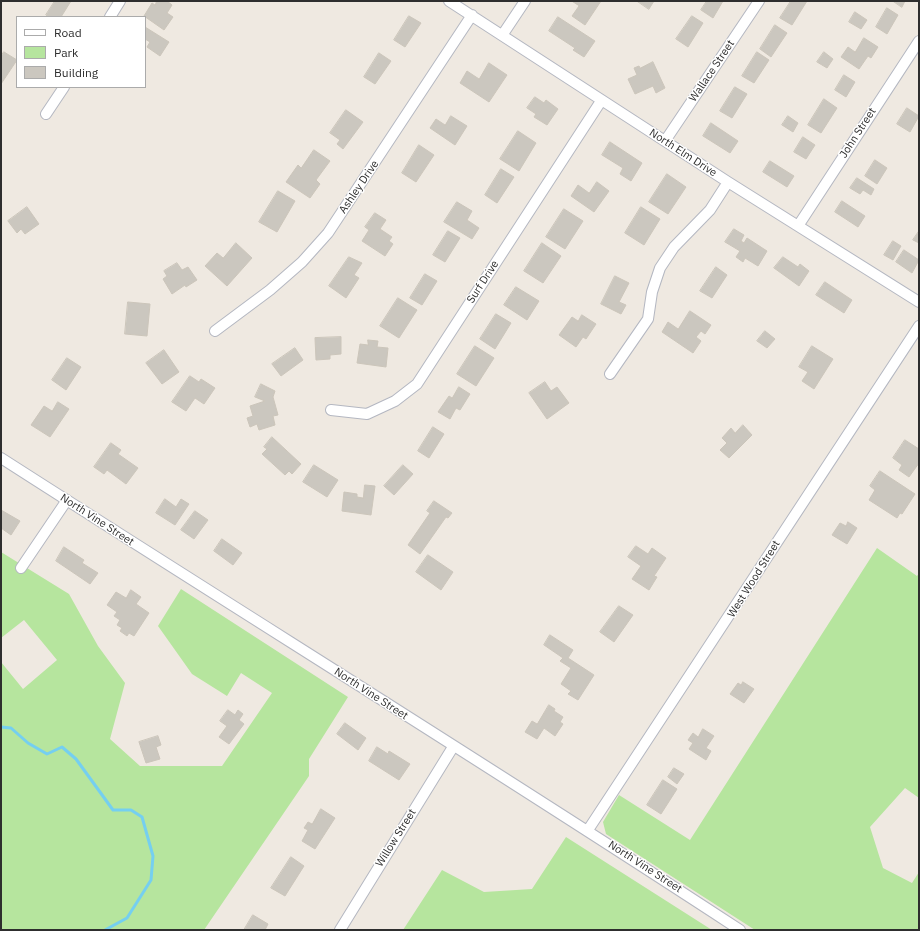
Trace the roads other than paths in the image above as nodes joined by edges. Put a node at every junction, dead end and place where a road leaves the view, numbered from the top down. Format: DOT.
graph roads {
  1 [pos="120,1"];
  2 [pos="450,1"];
  3 [pos="525,1"];
  4 [pos="760,1"];
  5 [pos="472,15"];
  6 [pos="111,16"];
  7 [pos="503,34"];
  8 [pos="919,41"];
  9 [pos="63,88"];
  10 [pos="601,101"];
  11 [pos="46,114"];
  12 [pos="666,141"];
  13 [pos="728,182"];
  14 [pos="798,226"];
  15 [pos="919,302"];
  16 [pos="919,326"];
  17 [pos="215,331"];
  18 [pos="610,374"];
  19 [pos="331,410"];
  20 [pos="1,458"];
  21 [pos="66,500"];
  22 [pos="21,568"];
  23 [pos="453,747"];
  24 [pos="588,830"];
  25 [pos="340,930"];
  26 [pos="740,930"];
  1 -- 6 [label="street"];
  2 -- 5 [label="street, North Elm Drive"];
  3 -- 7 [label="street"];
  4 -- 12 [label="street, Wallace Street"];
  5 -- 7 [label="street, North Elm Drive"];
  5 -- 17 [label="street, Ashley Drive"];
  7 -- 10 [label="street, North Elm Drive"];
  8 -- 14 [label="street, John Street"];
  9 -- 11 [label="street"];
  10 -- 12 [label="street, North Elm Drive"];
  10 -- 19 [label="street, Surf Drive"];
  12 -- 13 [label="street, North Elm Drive"];
  13 -- 14 [label="street, North Elm Drive"];
  13 -- 18 [label="street"];
  14 -- 15 [label="street, North Elm Drive"];
  16 -- 24 [label="street, West Wood Street"];
  20 -- 21 [label="street, North Vine Street"];
  21 -- 22 [label="street"];
  21 -- 23 [label="street, North Vine Street"];
  23 -- 24 [label="street, North Vine Street"];
  23 -- 25 [label="street, Willow Street"];
  24 -- 26 [label="street, North Vine Street"];
}
